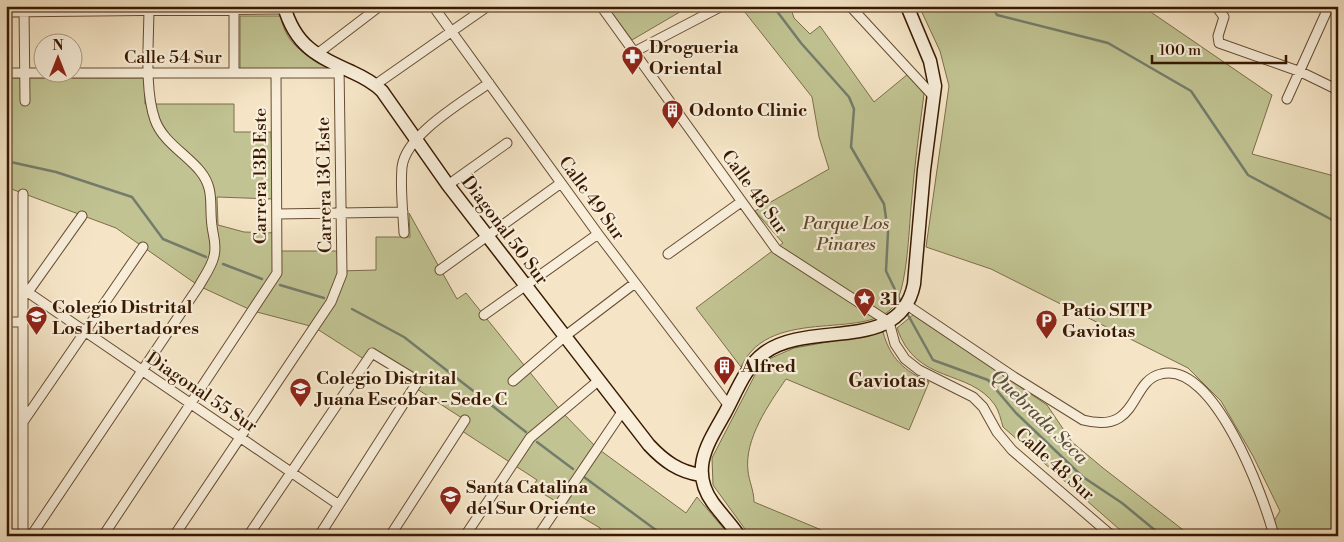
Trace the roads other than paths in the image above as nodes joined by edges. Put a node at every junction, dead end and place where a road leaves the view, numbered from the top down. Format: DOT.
graph roads {
  1 [pos="380,6"];
  2 [pos="433,6"];
  3 [pos="488,6"];
  4 [pos="601,6"];
  5 [pos="722,6"];
  6 [pos="850,6"];
  7 [pos="907,6"];
  8 [pos="1216,6"];
  9 [pos="1330,6"];
  10 [pos="149,8"];
  11 [pos="285,8"];
  12 [pos="24,9"];
  13 [pos="234,10"];
  14 [pos="6,12"];
  15 [pos="452,32"];
  16 [pos="634,52"];
  17 [pos="317,54"];
  18 [pos="339,70"];
  19 [pos="1301,72"];
  20 [pos="6,73"];
  21 [pos="25,73"];
  22 [pos="149,73"];
  23 [pos="234,73"];
  24 [pos="276,73"];
  25 [pos="489,83"];
  26 [pos="376,85"];
  27 [pos="1338,90"];
  28 [pos="934,97"];
  29 [pos="1287,99"];
  30 [pos="25,101"];
  31 [pos="416,138"];
  32 [pos="507,143"];
  33 [pos="561,183"];
  34 [pos="448,185"];
  35 [pos="23,194"];
  36 [pos="741,202"];
  37 [pos="341,212"];
  38 [pos="403,212"];
  39 [pos="277,214"];
  40 [pos="82,216"];
  41 [pos="404,233"];
  42 [pos="598,234"];
  43 [pos="487,237"];
  44 [pos="143,247"];
  45 [pos="668,254"];
  46 [pos="440,270"];
  47 [pos="635,283"];
  48 [pos="525,286"];
  49 [pos="26,291"];
  50 [pos="908,305"];
  51 [pos="484,315"];
  52 [pos="6,322"];
  53 [pos="23,322"];
  54 [pos="888,322"];
  55 [pos="85,331"];
  56 [pos="564,337"];
  57 [pos="142,370"];
  58 [pos="513,381"];
  59 [pos="598,381"];
  60 [pos="191,404"];
  61 [pos="729,406"];
  62 [pos="622,412"];
  63 [pos="465,420"];
  64 [pos="23,422"];
  65 [pos="240,437"];
  66 [pos="291,472"];
  67 [pos="701,475"];
  68 [pos="339,505"];
  69 [pos="38,525"];
  70 [pos="23,536"];
  71 [pos="31,536"];
  72 [pos="42,536"];
  73 [pos="103,536"];
  74 [pos="174,536"];
  75 [pos="248,536"];
  76 [pos="319,536"];
  77 [pos="390,536"];
  78 [pos="465,536"];
  79 [pos="538,536"];
  80 [pos="739,536"];
  81 [pos="1112,536"];
  82 [pos="1274,536"];
  1 -- 17 [label="street"];
  2 -- 15 [label="street, Calle 49 Sur"];
  3 -- 15 [label="street"];
  4 -- 16 [label="street, Calle 48 Sur"];
  5 -- 16 [label="street"];
  6 -- 28 [label="street"];
  7 -- 28 [label="main road"];
  8 -- 19 [label="street"];
  9 -- 19 [label="street"];
  10 -- 12 [label="street"];
  10 -- 13 [label="street"];
  10 -- 22 [label="street"];
  11 -- 13 [label="street"];
  11 -- 17 [label="main road, Diagonal 50 Sur"];
  12 -- 14 [label="street"];
  12 -- 21 [label="street"];
  13 -- 23 [label="street"];
  15 -- 25 [label="street, Calle 49 Sur"];
  15 -- 26 [label="street"];
  16 -- 36 [label="street, Calle 48 Sur"];
  17 -- 18 [label="main road, Diagonal 50 Sur"];
  18 -- 24 [label="street, Calle 54 Sur"];
  18 -- 26 [label="main road, Diagonal 50 Sur"];
  18 -- 37 [label="street, Carrera 13C Este"];
  19 -- 27 [label="street"];
  19 -- 29 [label="street"];
  20 -- 21 [label="street, Calle 54 Sur"];
  21 -- 22 [label="street, Calle 54 Sur"];
  21 -- 30 [label="street"];
  22 -- 23 [label="street, Calle 54 Sur"];
  22 -- 57 [label="street"];
  23 -- 24 [label="street, Calle 54 Sur"];
  24 -- 39 [label="street, Carrera 13B Este"];
  25 -- 31 [label="street"];
  25 -- 33 [label="street, Calle 49 Sur"];
  26 -- 31 [label="main road, Diagonal 50 Sur"];
  28 -- 50 [label="main road"];
  31 -- 34 [label="main road, Diagonal 50 Sur"];
  31 -- 38 [label="street"];
  32 -- 34 [label="street"];
  33 -- 42 [label="street, Calle 49 Sur"];
  33 -- 43 [label="street"];
  34 -- 43 [label="main road, Diagonal 50 Sur"];
  35 -- 49 [label="street"];
  36 -- 45 [label="street"];
  36 -- 54 [label="street, Calle 48 Sur"];
  37 -- 38 [label="street"];
  37 -- 39 [label="street"];
  37 -- 65 [label="street, Carrera 13C Este"];
  38 -- 41 [label="street"];
  39 -- 60 [label="street, Carrera 13B Este"];
  40 -- 49 [label="street"];
  42 -- 47 [label="street, Calle 49 Sur"];
  42 -- 48 [label="street"];
  43 -- 46 [label="street"];
  43 -- 48 [label="main road, Diagonal 50 Sur"];
  44 -- 55 [label="street"];
  47 -- 56 [label="street"];
  47 -- 61 [label="street, Calle 49 Sur"];
  48 -- 51 [label="street"];
  48 -- 56 [label="main road, Diagonal 50 Sur"];
  49 -- 53 [label="street"];
  49 -- 55 [label="street, Diagonal 55 Sur"];
  50 -- 54 [label="main road"];
  50 -- 82 [label="street"];
  52 -- 53 [label="street"];
  53 -- 64 [label="street"];
  54 -- 61 [label="main road"];
  54 -- 81 [label="street, Calle 48 Sur"];
  55 -- 57 [label="street, Diagonal 55 Sur"];
  55 -- 64 [label="street"];
  56 -- 58 [label="street"];
  56 -- 59 [label="main road, Diagonal 50 Sur"];
  57 -- 60 [label="street, Diagonal 55 Sur"];
  57 -- 69 [label="street"];
  59 -- 62 [label="main road, Diagonal 50 Sur"];
  59 -- 78 [label="street"];
  60 -- 65 [label="street, Diagonal 55 Sur"];
  60 -- 73 [label="street"];
  61 -- 67 [label="main road"];
  62 -- 67 [label="main road, Diagonal 50 Sur"];
  62 -- 79 [label="street"];
  63 -- 77 [label="street"];
  64 -- 70 [label="street"];
  65 -- 66 [label="street, Diagonal 55 Sur"];
  65 -- 74 [label="street, Carrera 13C Este"];
  66 -- 68 [label="street, Diagonal 55 Sur"];
  66 -- 68 [label="street"];
  66 -- 75 [label="street"];
  67 -- 80 [label="main road"];
  68 -- 76 [label="street"];
  69 -- 71 [label="street"];
  69 -- 72 [label="street"];
}
